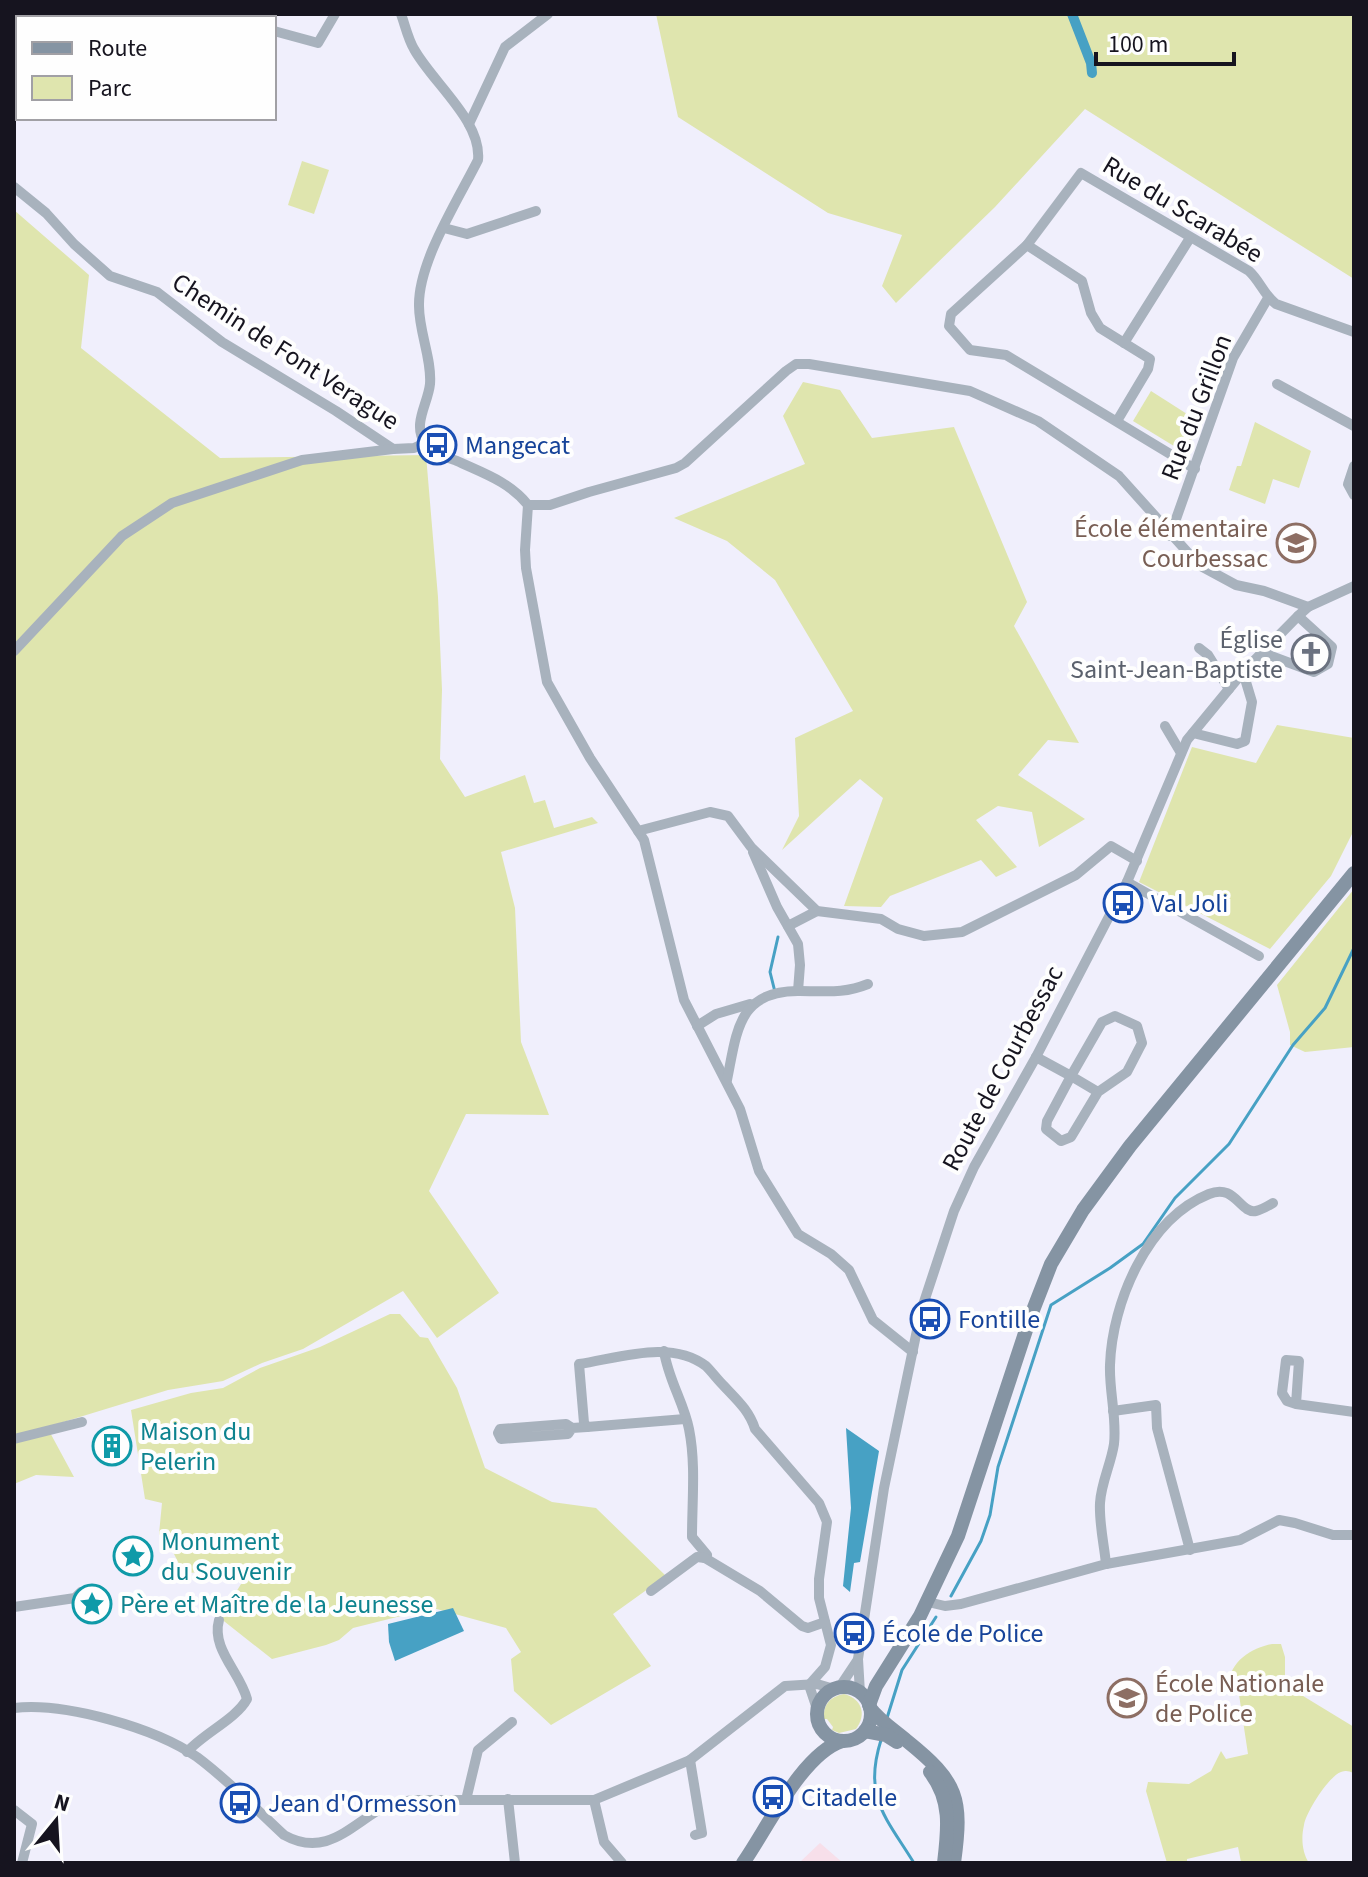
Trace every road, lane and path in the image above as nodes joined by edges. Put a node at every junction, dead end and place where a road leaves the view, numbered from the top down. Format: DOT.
graph roads {
  1 [pos="335,14"];
  2 [pos="401,14"];
  3 [pos="548,14"];
  4 [pos="276,32"];
  5 [pos="469,124"];
  6 [pos="14,187"];
  7 [pos="536,211"];
  8 [pos="444,228"];
  9 [pos="1190,238"];
  10 [pos="1027,245"];
  11 [pos="1268,298"];
  12 [pos="1354,332"];
  13 [pos="1124,343"];
  14 [pos="1277,384"];
  15 [pos="1117,421"];
  16 [pos="1354,426"];
  17 [pos="425,443"];
  18 [pos="393,449"];
  19 [pos="1354,466"];
  20 [pos="1195,469"];
  21 [pos="1354,495"];
  22 [pos="528,505"];
  23 [pos="1170,536"];
  24 [pos="1354,586"];
  25 [pos="1308,607"];
  26 [pos="1298,616"];
  27 [pos="1199,648"];
  28 [pos="14,651"];
  29 [pos="1263,653"];
  30 [pos="1243,672"];
  31 [pos="1229,689"];
  32 [pos="1165,726"];
  33 [pos="1193,733"];
  34 [pos="1181,753"];
  35 [pos="638,831"];
  36 [pos="751,847"];
  37 [pos="1137,861"];
  38 [pos="1354,873"];
  39 [pos="1127,882"];
  40 [pos="817,911"];
  41 [pos="788,926"];
  42 [pos="1259,956"];
  43 [pos="868,984"];
  44 [pos="798,991"];
  45 [pos="750,1004"];
  46 [pos="697,1026"];
  47 [pos="1036,1057"];
  48 [pos="1071,1076"];
  49 [pos="727,1080"];
  50 [pos="1098,1092"];
  51 [pos="1273,1203"];
  52 [pos="664,1351"];
  53 [pos="913,1352"];
  54 [pos="1296,1404"];
  55 [pos="1113,1411"];
  56 [pos="1354,1412"];
  57 [pos="685,1419"];
  58 [pos="82,1422"];
  59 [pos="587,1427"];
  60 [pos="572,1428"];
  61 [pos="14,1439"];
  62 [pos="1354,1535"];
  63 [pos="1190,1550"];
  64 [pos="705,1558"];
  65 [pos="1106,1564"];
  66 [pos="651,1591"];
  67 [pos="78,1595"];
  68 [pos="928,1602"];
  69 [pos="14,1607"];
  70 [pos="219,1620"];
  71 [pos="825,1622"];
  72 [pos="858,1659"];
  73 [pos="809,1685"];
  74 [pos="837,1689"];
  75 [pos="865,1700"];
  76 [pos="14,1708"];
  77 [pos="817,1709"];
  78 [pos="512,1722"];
  79 [pos="821,1728"];
  80 [pos="865,1731"];
  81 [pos="842,1741"];
  82 [pos="187,1752"];
  83 [pos="690,1760"];
  84 [pos="813,1760"];
  85 [pos="508,1799"];
  86 [pos="466,1800"];
  87 [pos="594,1800"];
  88 [pos="14,1810"];
  89 [pos="695,1835"];
  90 [pos="749,1861"];
  91 [pos="22,1863"];
  92 [pos="515,1863"];
  93 [pos="622,1863"];
  94 [pos="944,1863"];
  95 [pos="954,1863"];
  1 -- 4 [label="street"];
  2 -- 5 [label="street"];
  3 -- 5 [label="street"];
  5 -- 8 [label="street"];
  6 -- 18 [label="street, Chemin de Font Verague"];
  7 -- 8 [label="street"];
  8 -- 17 [label="street"];
  9 -- 10 [label="street, Rue du Scarabée"];
  9 -- 11 [label="street, Rue du Scarabée"];
  9 -- 13 [label="street"];
  10 -- 13 [label="street"];
  10 -- 15 [label="street, Rue du Scarabée"];
  11 -- 12 [label="street, Rue du Scarabée"];
  11 -- 20 [label="street, Rue du Grillon"];
  13 -- 15 [label="street"];
  14 -- 16 [label="street"];
  15 -- 20 [label="street, Rue du Scarabée"];
  17 -- 18 [label="street, Chemin de Font Verague"];
  17 -- 22 [label="street"];
  18 -- 28 [label="street"];
  19 -- 21 [label="street"];
  20 -- 23 [label="street, Rue du Grillon"];
  22 -- 23 [label="street"];
  22 -- 35 [label="street"];
  23 -- 25 [label="street"];
  24 -- 25 [label="street, Route de Courbessac"];
  25 -- 26 [label="street, Route de Courbessac"];
  26 -- 29 [label="street, Route de Courbessac"];
  26 -- 29 [label="street"];
  27 -- 31 [label="street"];
  29 -- 30 [label="street, Route de Courbessac"];
  30 -- 31 [label="street, Route de Courbessac"];
  30 -- 33 [label="street"];
  31 -- 33 [label="street, Route de Courbessac"];
  32 -- 34 [label="street"];
  33 -- 34 [label="street, Route de Courbessac"];
  34 -- 37 [label="street, Route de Courbessac"];
  35 -- 36 [label="street"];
  35 -- 46 [label="street"];
  36 -- 40 [label="street"];
  36 -- 41 [label="street"];
  37 -- 39 [label="street, Route de Courbessac"];
  37 -- 40 [label="street"];
  38 -- 68 [label="street"];
  39 -- 42 [label="street"];
  39 -- 47 [label="street, Route de Courbessac"];
  40 -- 41 [label="street"];
  41 -- 44 [label="street"];
  43 -- 44 [label="street"];
  44 -- 45 [label="street"];
  45 -- 46 [label="street"];
  45 -- 49 [label="street"];
  46 -- 49 [label="street"];
  47 -- 48 [label="street"];
  47 -- 53 [label="street, Route de Courbessac"];
  48 -- 50 [label="street"];
  48 -- 50 [label="street"];
  48 -- 50 [label="street"];
  49 -- 53 [label="street"];
  51 -- 55 [label="street"];
  52 -- 57 [label="street"];
  52 -- 59 [label="street"];
  52 -- 71 [label="street"];
  53 -- 72 [label="street, Route de Courbessac"];
  54 -- 56 [label="street"];
  55 -- 63 [label="street"];
  55 -- 65 [label="street"];
  57 -- 59 [label="street"];
  57 -- 64 [label="street"];
  58 -- 61 [label="street"];
  59 -- 60 [label="street"];
  60 -- 60 [label="street"];
  62 -- 63 [label="street"];
  63 -- 65 [label="street"];
  64 -- 66 [label="street"];
  64 -- 71 [label="street"];
  65 -- 68 [label="street"];
  67 -- 69 [label="street"];
  68 -- 75 [label="street"];
  70 -- 82 [label="street"];
  71 -- 73 [label="street"];
  72 -- 74 [label="street, Route de Courbessac"];
  72 -- 75 [label="street, Route de Courbessac"];
  73 -- 74 [label="street"];
  73 -- 77 [label="street"];
  73 -- 83 [label="street"];
  74 -- 75 [label="street"];
  74 -- 77 [label="street"];
  75 -- 80 [label="street"];
  75 -- 95 [label="street"];
  76 -- 82 [label="street"];
  77 -- 79 [label="street"];
  78 -- 86 [label="street"];
  79 -- 81 [label="street"];
  79 -- 84 [label="street"];
  80 -- 81 [label="street"];
  80 -- 94 [label="street"];
  81 -- 84 [label="street"];
  82 -- 86 [label="street"];
  83 -- 87 [label="street"];
  83 -- 89 [label="street"];
  84 -- 90 [label="street"];
  85 -- 86 [label="street"];
  85 -- 87 [label="street"];
  85 -- 92 [label="street"];
  87 -- 93 [label="street"];
  88 -- 91 [label="street"];
}
